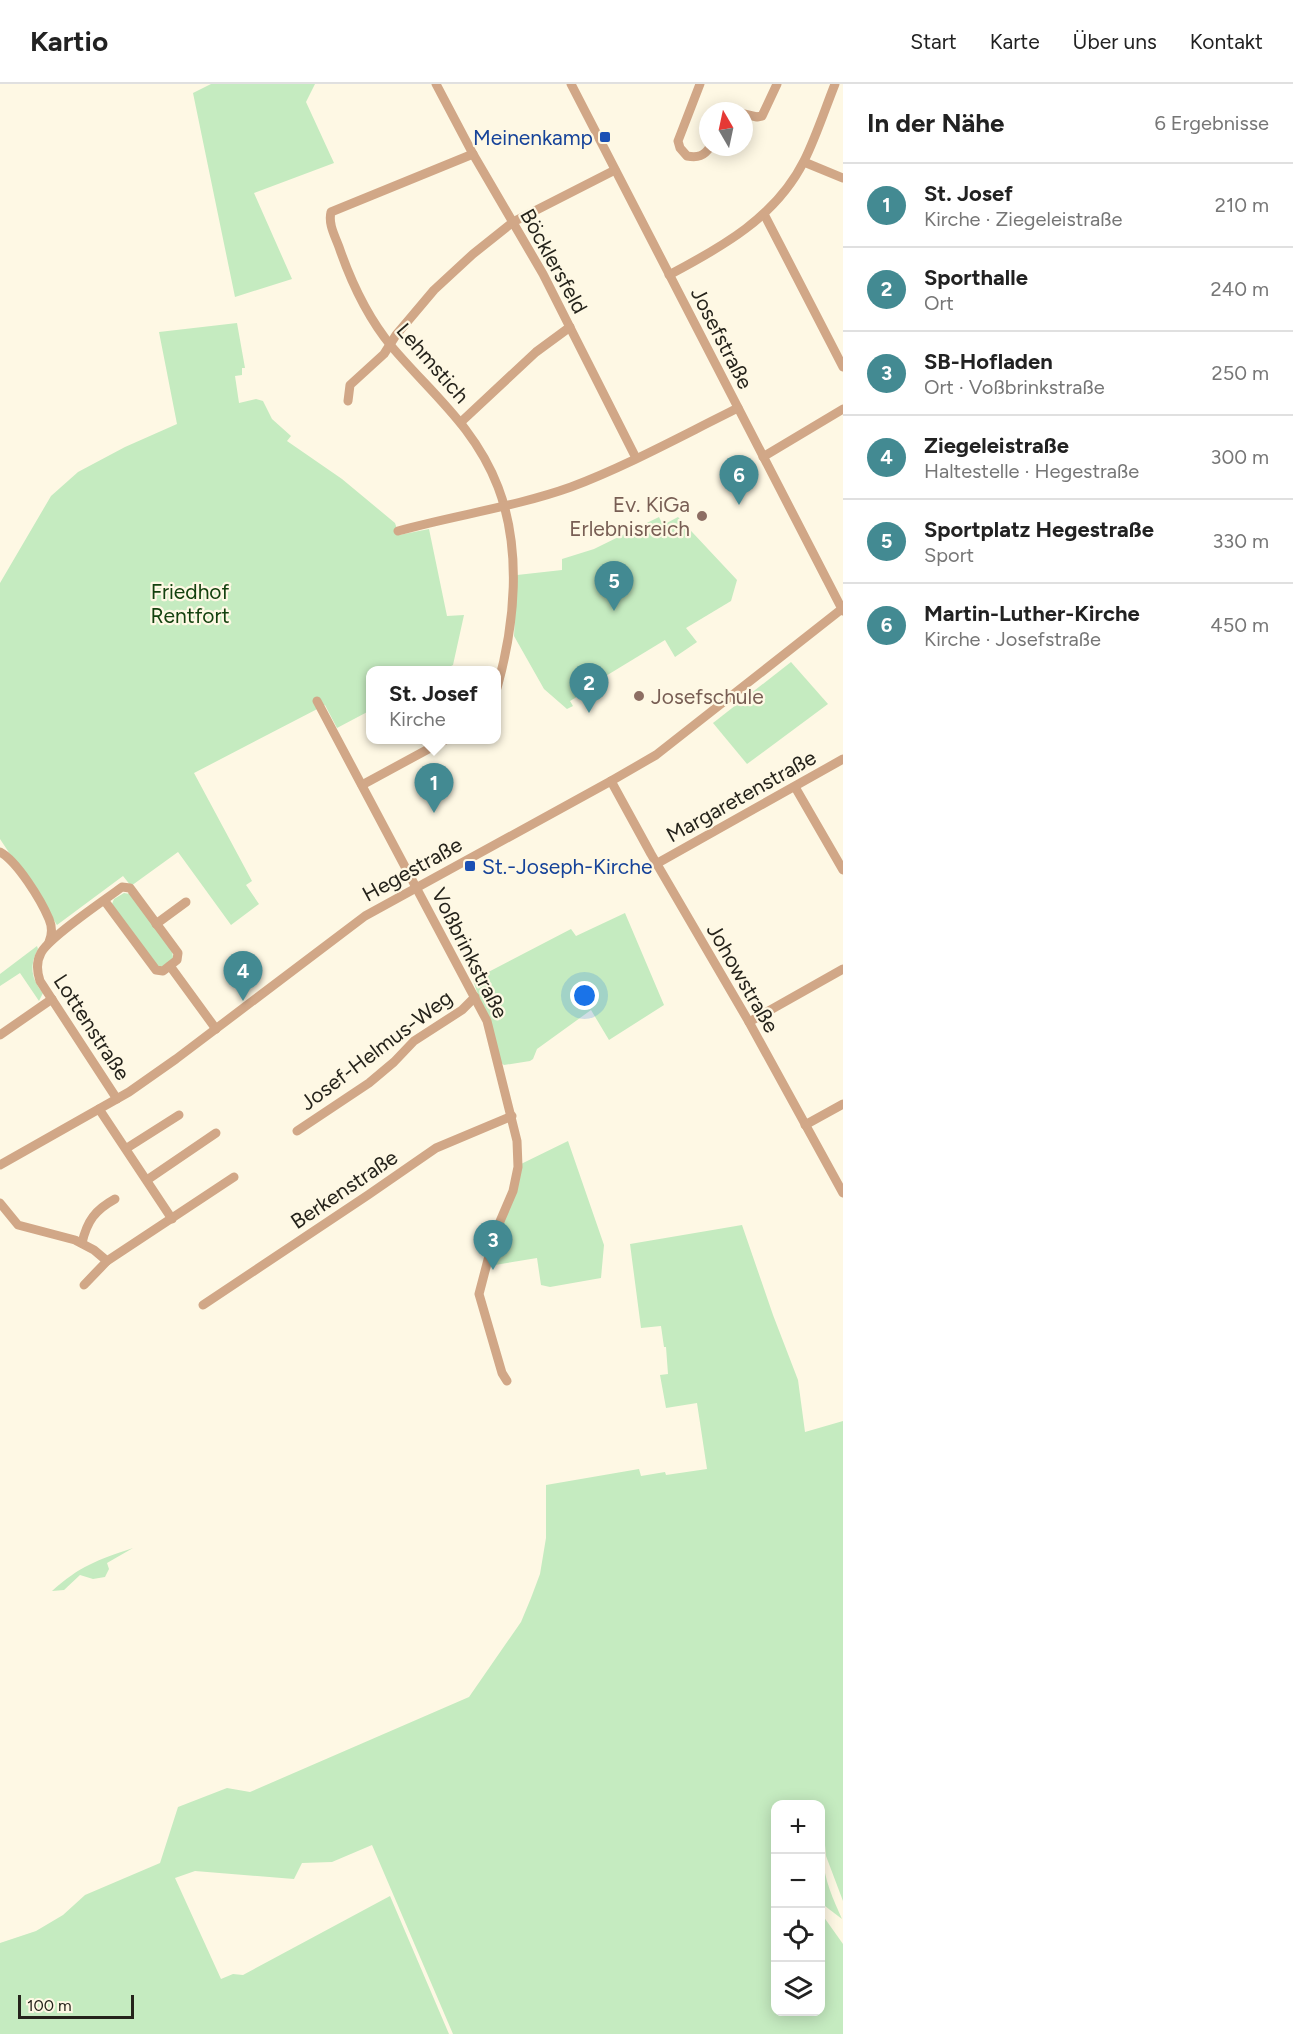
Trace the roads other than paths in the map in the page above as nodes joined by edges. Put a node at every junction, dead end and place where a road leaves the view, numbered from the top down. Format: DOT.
graph roads {
  1 [pos="436,84"];
  2 [pos="571,84"];
  3 [pos="700,84"];
  4 [pos="777,84"];
  5 [pos="835,84"];
  6 [pos="753,116"];
  7 [pos="473,154"];
  8 [pos="699,156"];
  9 [pos="804,162"];
  10 [pos="615,170"];
  11 [pos="843,178"];
  12 [pos="764,214"];
  13 [pos="513,222"];
  14 [pos="669,275"];
  15 [pos="570,327"];
  16 [pos="391,345"];
  17 [pos="843,367"];
  18 [pos="348,400"];
  19 [pos="738,408"];
  20 [pos="843,409"];
  21 [pos="461,422"];
  22 [pos="763,457"];
  23 [pos="636,458"];
  24 [pos="504,507"];
  25 [pos="398,531"];
  26 [pos="842,609"];
  27 [pos="501,670"];
  28 [pos="317,701"];
  29 [pos="438,744"];
  30 [pos="843,759"];
  31 [pos="611,782"];
  32 [pos="362,785"];
  33 [pos="795,787"];
  34 [pos="0,852"];
  35 [pos="656,864"];
  36 [pos="843,870"];
  37 [pos="417,888"];
  38 [pos="104,900"];
  39 [pos="186,902"];
  40 [pos="156,924"];
  41 [pos="49,942"];
  42 [pos="170,966"];
  43 [pos="843,969"];
  44 [pos="475,997"];
  45 [pos="52,999"];
  46 [pos="749,1022"];
  47 [pos="216,1029"];
  48 [pos="0,1035"];
  49 [pos="117,1099"];
  50 [pos="843,1104"];
  51 [pos="99,1109"];
  52 [pos="179,1114"];
  53 [pos="512,1116"];
  54 [pos="805,1125"];
  55 [pos="297,1131"];
  56 [pos="216,1133"];
  57 [pos="127,1148"];
  58 [pos="0,1165"];
  59 [pos="234,1177"];
  60 [pos="147,1180"];
  61 [pos="843,1193"];
  62 [pos="115,1199"];
  63 [pos="0,1203"];
  64 [pos="172,1219"];
  65 [pos="79,1242"];
  66 [pos="107,1261"];
  67 [pos="84,1285"];
  68 [pos="203,1305"];
  69 [pos="507,1381"];
  1 -- 7 [label="street, Böcklersfeld"];
  2 -- 10 [label="street, Josefstraße"];
  3 -- 8 [label="street"];
  4 -- 6 [label="street"];
  5 -- 9 [label="street"];
  7 -- 13 [label="street, Böcklersfeld"];
  7 -- 16 [label="street, Lehmstich"];
  9 -- 11 [label="street"];
  9 -- 12 [label="street"];
  10 -- 13 [label="street"];
  10 -- 14 [label="street, Josefstraße"];
  12 -- 14 [label="street"];
  12 -- 17 [label="street"];
  13 -- 15 [label="street, Böcklersfeld"];
  13 -- 16 [label="street"];
  14 -- 19 [label="street, Josefstraße"];
  15 -- 21 [label="street"];
  15 -- 23 [label="street, Böcklersfeld"];
  16 -- 18 [label="street"];
  16 -- 21 [label="street, Lehmstich"];
  19 -- 22 [label="street, Josefstraße"];
  19 -- 23 [label="street"];
  20 -- 22 [label="street"];
  21 -- 24 [label="street, Lehmstich"];
  22 -- 26 [label="street, Josefstraße"];
  23 -- 24 [label="street"];
  24 -- 25 [label="street"];
  24 -- 27 [label="street, Lehmstich"];
  26 -- 31 [label="street, Hegestraße"];
  28 -- 32 [label="street, Voßbrinkstraße"];
  29 -- 32 [label="street"];
  30 -- 33 [label="street, Margaretenstraße"];
  31 -- 35 [label="street, Johowstraße"];
  31 -- 37 [label="street, Hegestraße"];
  32 -- 37 [label="street, Voßbrinkstraße"];
  33 -- 35 [label="street, Margaretenstraße"];
  33 -- 36 [label="street"];
  34 -- 41 [label="street"];
  35 -- 46 [label="street, Johowstraße"];
  37 -- 44 [label="street, Voßbrinkstraße"];
  37 -- 47 [label="street, Hegestraße"];
  38 -- 40 [label="street, Lottenstraße"];
  38 -- 41 [label="street, Lottenstraße"];
  38 -- 42 [label="street"];
  39 -- 40 [label="street"];
  40 -- 42 [label="street, Lottenstraße"];
  41 -- 45 [label="street, Lottenstraße"];
  42 -- 47 [label="street"];
  43 -- 46 [label="street"];
  44 -- 53 [label="street, Voßbrinkstraße"];
  44 -- 55 [label="street, Josef-Helmus-Weg"];
  45 -- 48 [label="street"];
  45 -- 49 [label="street, Lottenstraße"];
  46 -- 54 [label="street, Johowstraße"];
  47 -- 49 [label="street, Hegestraße"];
  49 -- 51 [label="street, Hegestraße"];
  50 -- 54 [label="street"];
  51 -- 57 [label="street"];
  51 -- 58 [label="street, Hegestraße"];
  52 -- 57 [label="street"];
  53 -- 68 [label="street, Berkenstraße"];
  53 -- 69 [label="street, Voßbrinkstraße"];
  54 -- 61 [label="street, Johowstraße"];
  56 -- 60 [label="street"];
  57 -- 60 [label="street"];
  59 -- 64 [label="street"];
  60 -- 64 [label="street"];
  62 -- 65 [label="street"];
  63 -- 65 [label="street"];
  64 -- 66 [label="street"];
  65 -- 66 [label="street"];
  66 -- 67 [label="street"];
}
